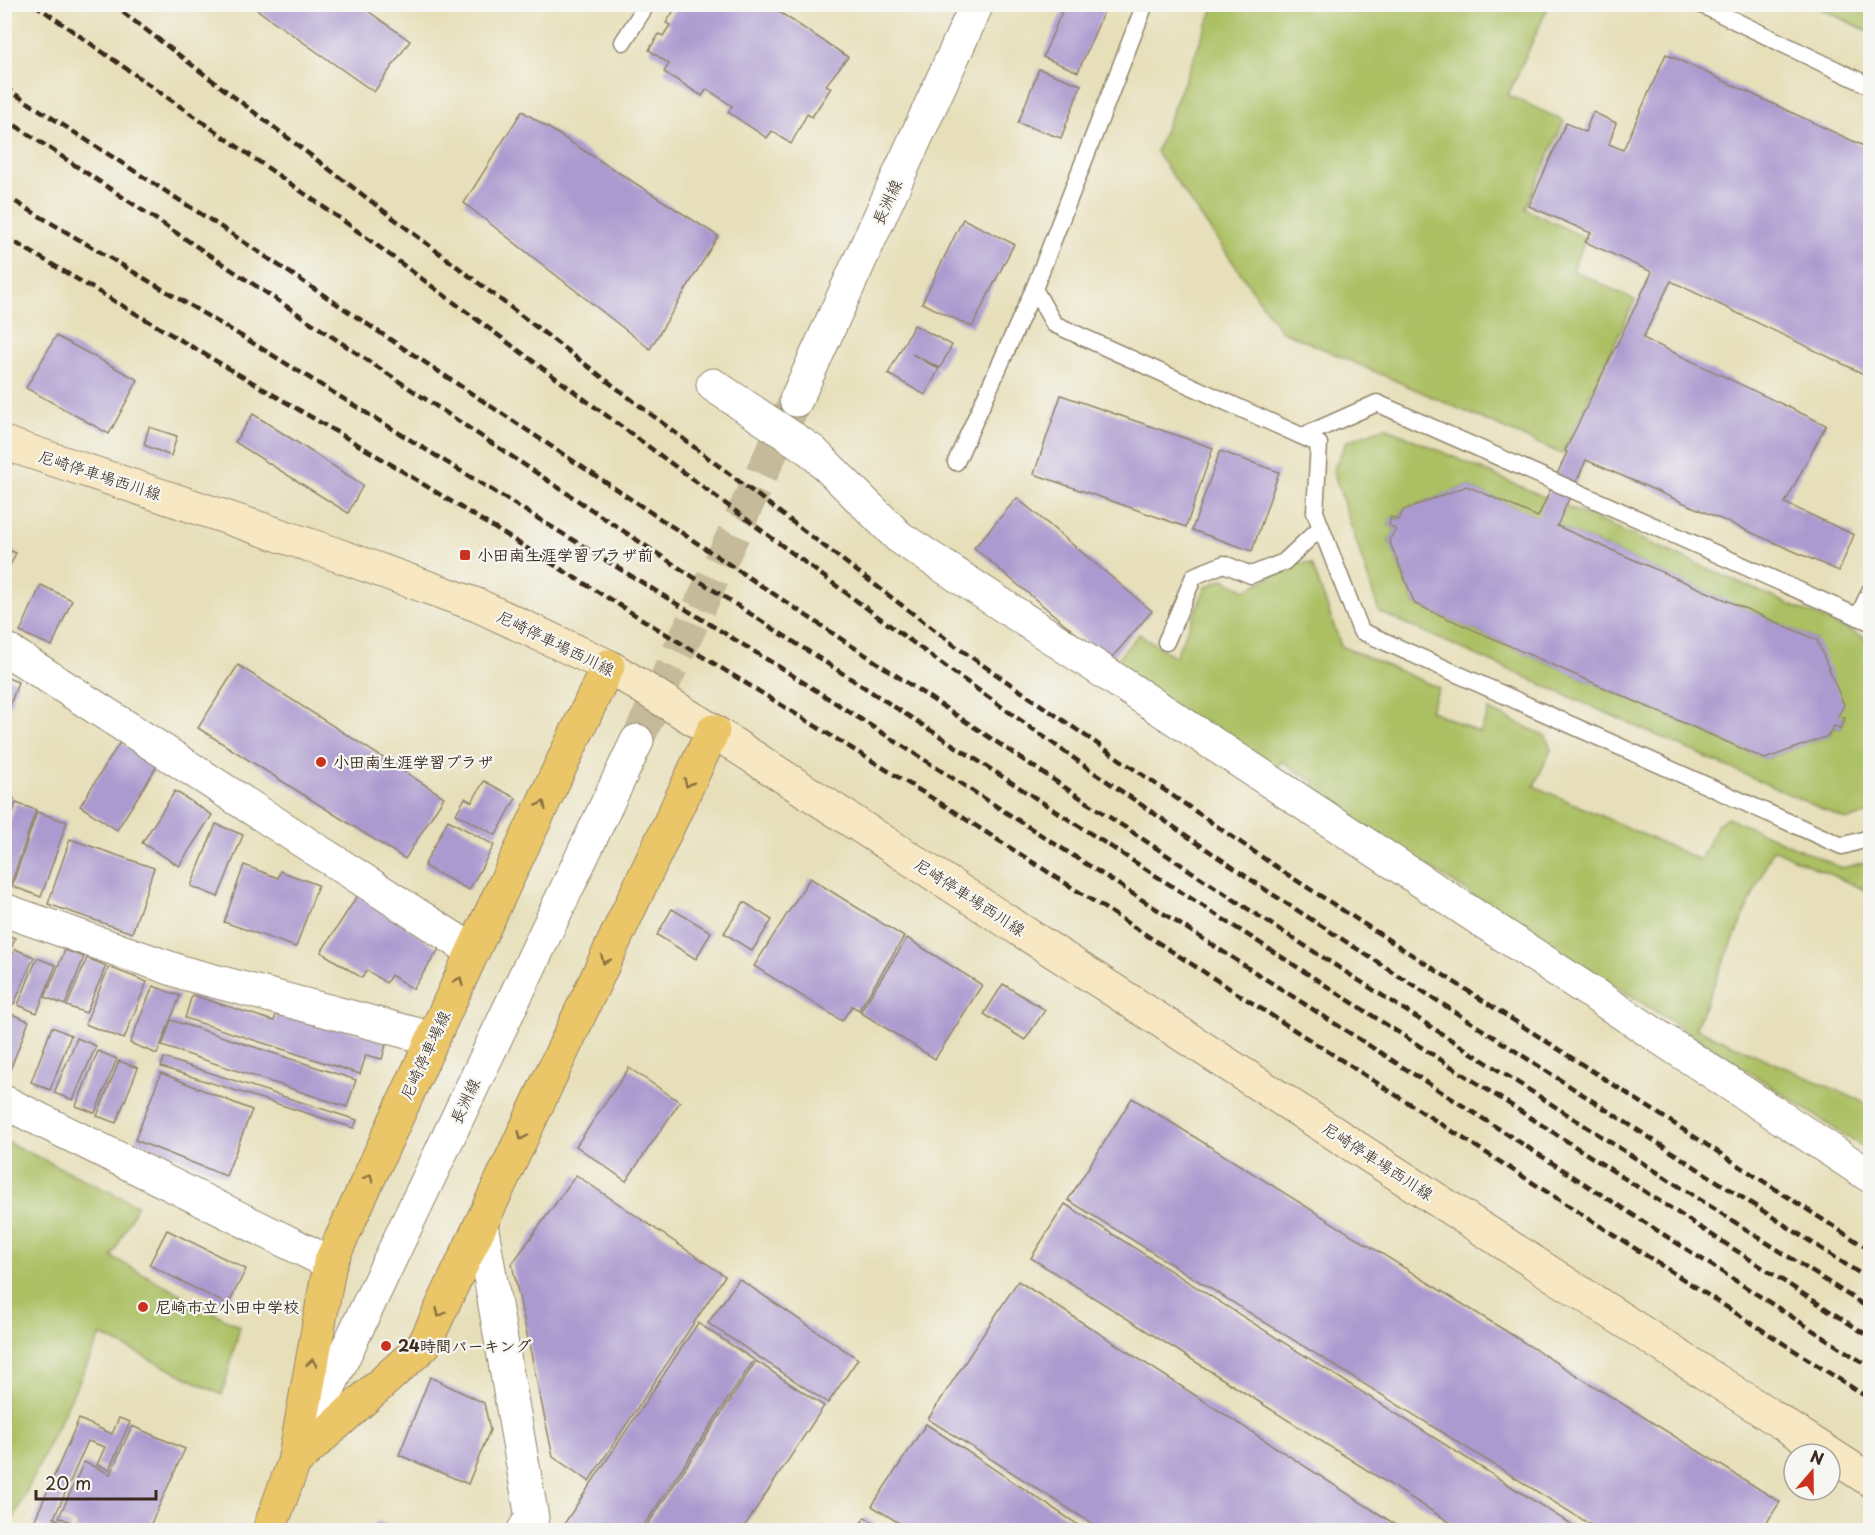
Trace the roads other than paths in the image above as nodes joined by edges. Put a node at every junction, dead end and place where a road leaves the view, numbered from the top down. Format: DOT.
graph roads {
  1 [pos="647,4"];
  2 [pos="977,4"];
  3 [pos="1145,4"];
  4 [pos="1700,4"];
  5 [pos="623,42"];
  6 [pos="1870,86"];
  7 [pos="1034,288"];
  8 [pos="713,385"];
  9 [pos="796,400"];
  10 [pos="1303,436"];
  11 [pos="4,443"];
  12 [pos="956,462"];
  13 [pos="1321,527"];
  14 [pos="1870,591"];
  15 [pos="1864,620"];
  16 [pos="1166,642"];
  17 [pos="4,648"];
  18 [pos="608,666"];
  19 [pos="713,730"];
  20 [pos="637,741"];
  21 [pos="1870,838"];
  22 [pos="4,910"];
  23 [pos="473,951"];
  24 [pos="430,1043"];
  25 [pos="4,1102"];
  26 [pos="1870,1176"];
  27 [pos="481,1224"];
  28 [pos="330,1263"];
  29 [pos="294,1462"];
  30 [pos="1870,1480"];
  31 [pos="269,1530"];
  32 [pos="524,1530"];
  1 -- 5 [label="lane"];
  2 -- 9 [label="street, 長洲線"];
  3 -- 7 [label="lane"];
  4 -- 6 [label="lane"];
  7 -- 10 [label="lane"];
  7 -- 12 [label="lane"];
  8 -- 26 [label="street"];
  10 -- 13 [label="lane"];
  10 -- 15 [label="lane"];
  11 -- 18 [label="main road, 尼崎停車場西川線"];
  13 -- 16 [label="lane"];
  13 -- 21 [label="lane"];
  14 -- 15 [label="lane"];
  17 -- 23 [label="street"];
  18 -- 19 [label="main road, 尼崎停車場西川線"];
  23 -- 18 [label="main road, 尼崎停車場線, one-way"];
  19 -- 27 [label="main road, 尼崎停車場線, one-way"];
  19 -- 30 [label="main road, 尼崎停車場西川線"];
  20 -- 29 [label="street, 長洲線"];
  22 -- 24 [label="street"];
  24 -- 23 [label="main road, 尼崎停車場線, one-way"];
  28 -- 24 [label="main road, 尼崎停車場線, one-way"];
  25 -- 28 [label="street"];
  27 -- 29 [label="main road, 尼崎停車場線, one-way"];
  27 -- 32 [label="street"];
  29 -- 28 [label="main road, 尼崎停車場線, one-way"];
  29 -- 31 [label="main road, 尼崎停車場線"];
}
